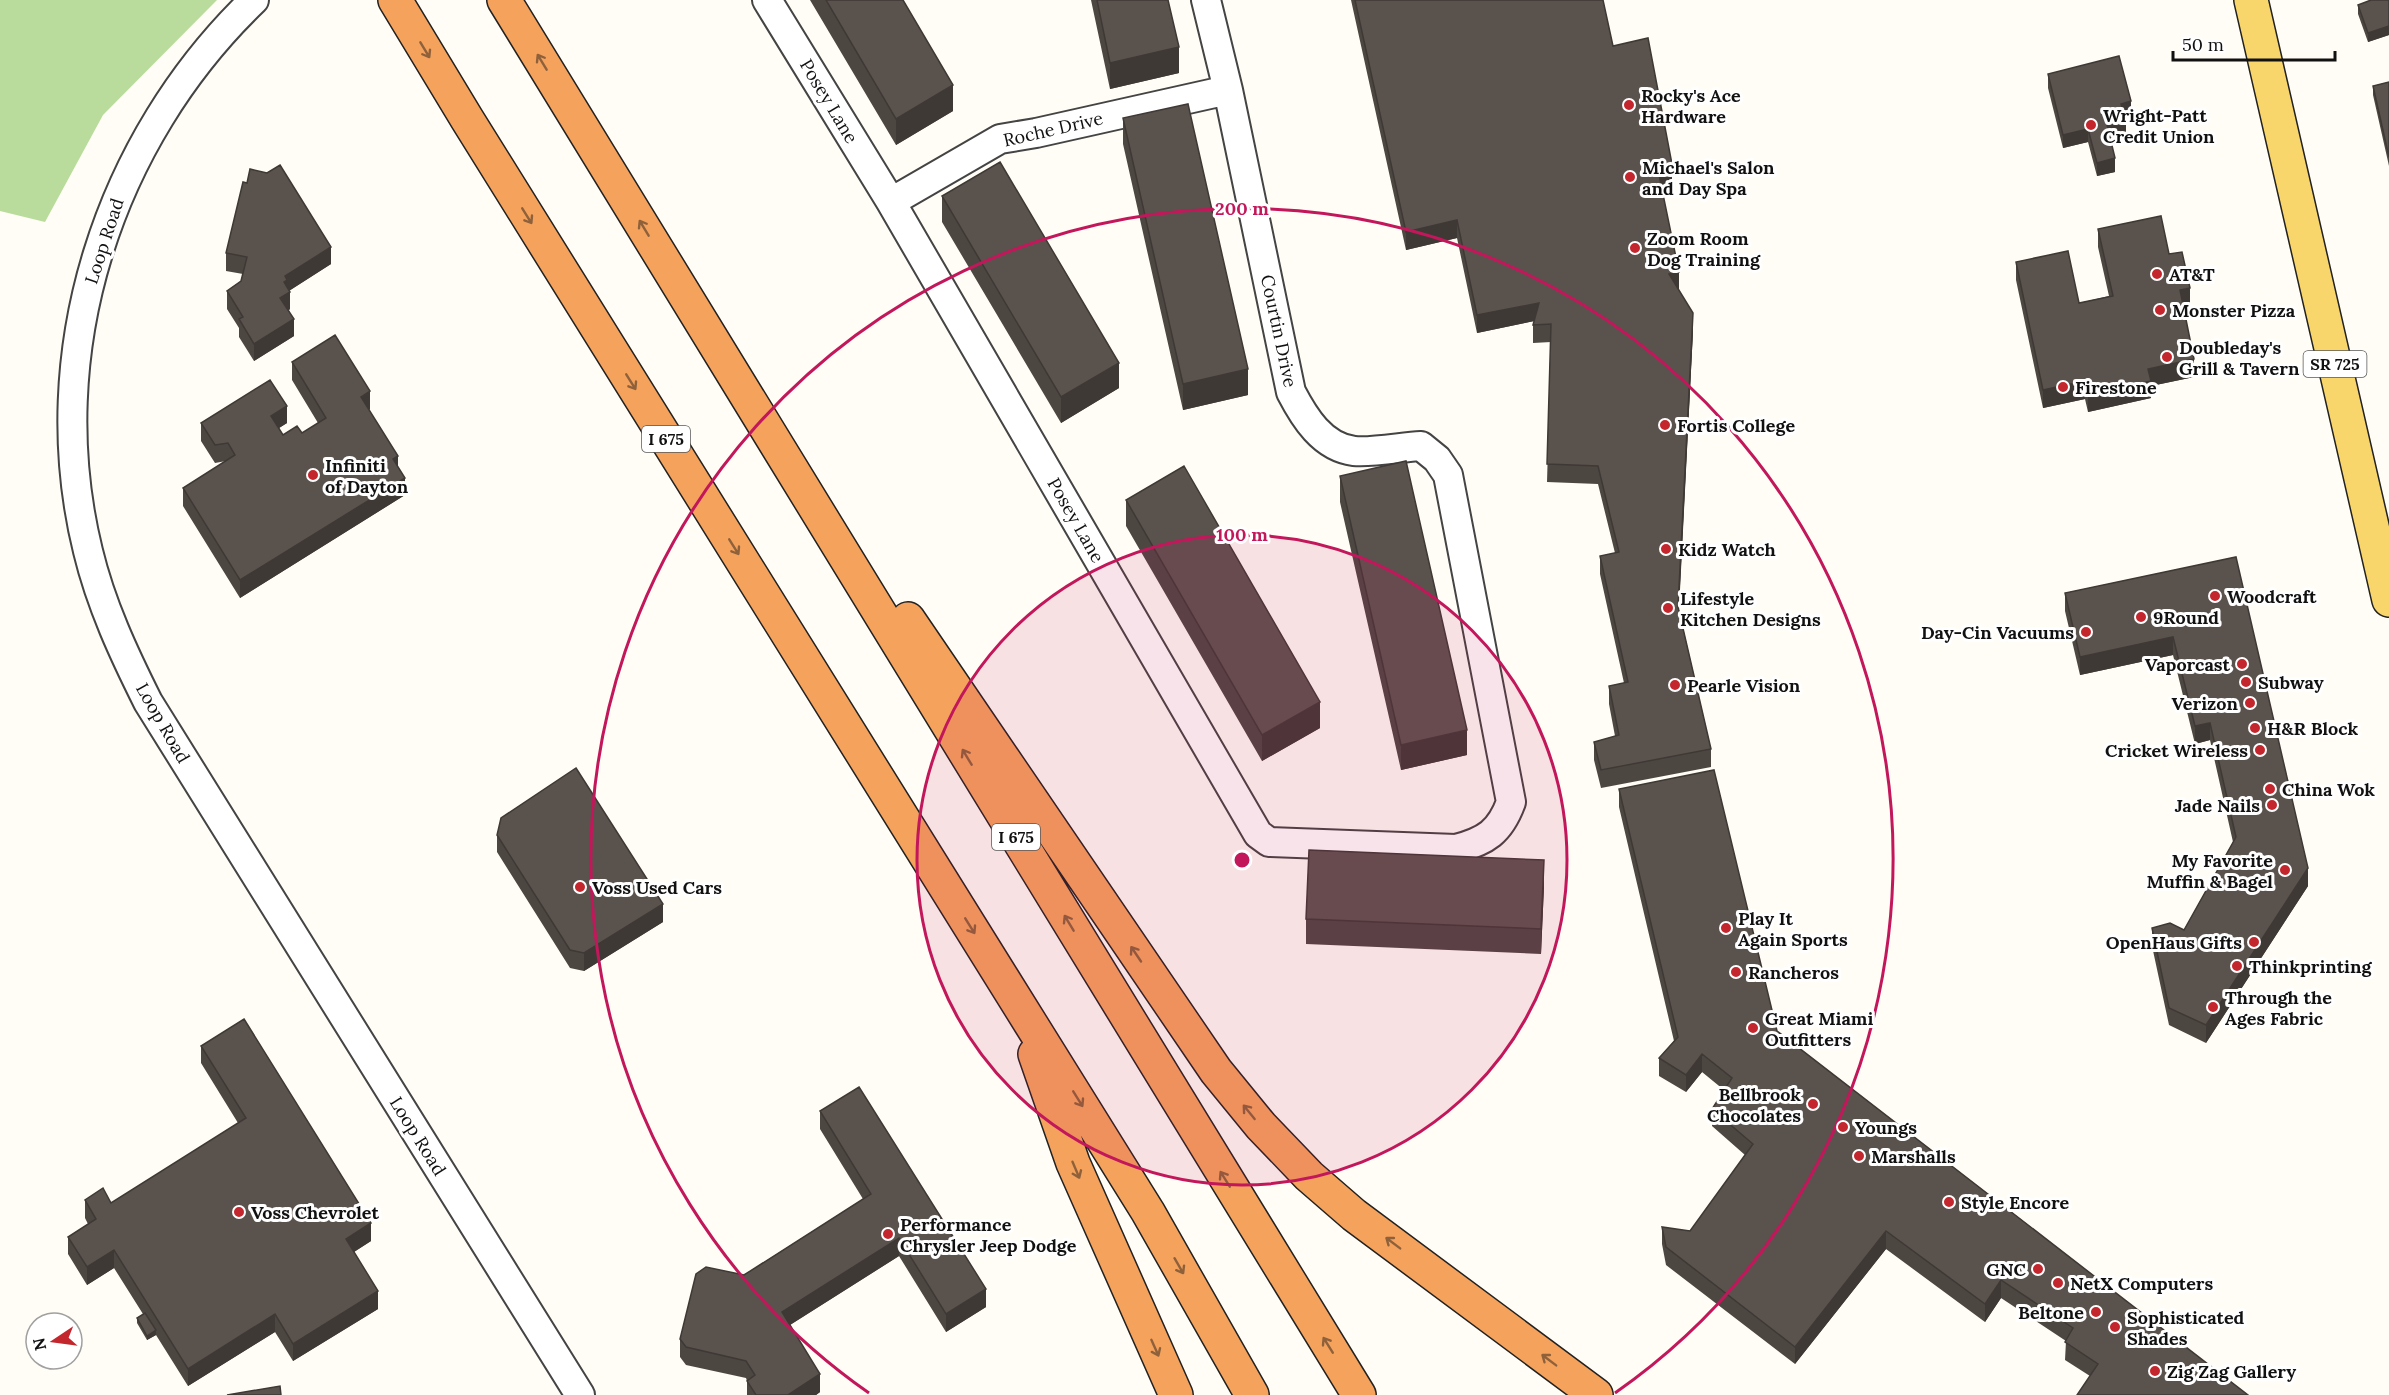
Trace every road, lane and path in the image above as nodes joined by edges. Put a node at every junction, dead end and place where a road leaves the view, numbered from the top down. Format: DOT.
graph roads {
  1 [pos="254,0"];
  2 [pos="395,0"];
  3 [pos="504,0"];
  4 [pos="767,0"];
  5 [pos="1206,0"];
  6 [pos="2251,0"];
  7 [pos="1228,90"];
  8 [pos="891,202"];
  9 [pos="675,278"];
  10 [pos="2389,600"];
  11 [pos="1493,833"];
  12 [pos="1014,996"];
  13 [pos="580,1395"];
  14 [pos="1176,1395"];
  15 [pos="1252,1395"];
  16 [pos="1359,1395"];
  17 [pos="1596,1395"];
  1 -- 13 [label="street, Loop Road"];
  2 -- 12 [label="highway, I 675, one-way"];
  9 -- 3 [label="highway, I 675, one-way"];
  4 -- 8 [label="street, Posey Lane"];
  5 -- 7 [label="street, Courtin Drive"];
  6 -- 10 [label="main road, SR 725"];
  7 -- 8 [label="street, Roche Drive"];
  7 -- 11 [label="street, Courtin Drive"];
  8 -- 11 [label="street, Posey Lane"];
  16 -- 9 [label="highway, I 675, one-way"];
  17 -- 9 [label="highway, one-way"];
  12 -- 14 [label="highway, one-way"];
  12 -- 15 [label="highway, I 675, one-way"];
}
